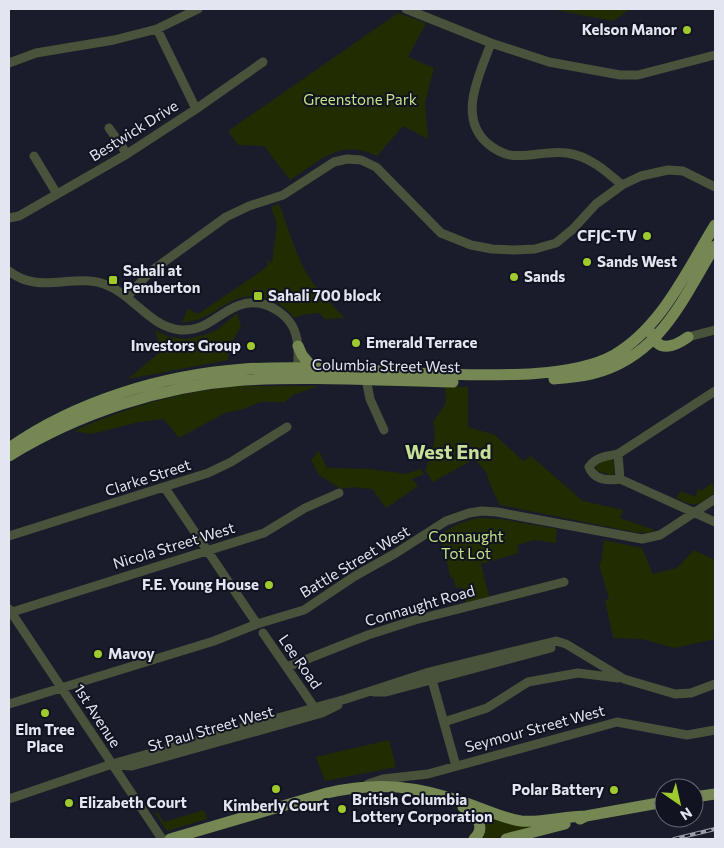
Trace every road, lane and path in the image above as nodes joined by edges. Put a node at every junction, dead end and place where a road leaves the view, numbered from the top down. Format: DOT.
graph roads {
  1 [pos="198,9"];
  2 [pos="406,9"];
  3 [pos="157,28"];
  4 [pos="490,43"];
  5 [pos="715,54"];
  6 [pos="263,62"];
  7 [pos="9,63"];
  8 [pos="196,108"];
  9 [pos="109,128"];
  10 [pos="127,154"];
  11 [pos="34,156"];
  12 [pos="622,185"];
  13 [pos="715,187"];
  14 [pos="58,194"];
  15 [pos="9,218"];
  16 [pos="715,225"];
  17 [pos="715,246"];
  18 [pos="9,271"];
  19 [pos="127,298"];
  20 [pos="666,325"];
  21 [pos="648,327"];
  22 [pos="715,330"];
  23 [pos="688,338"];
  24 [pos="654,340"];
  25 [pos="298,346"];
  26 [pos="313,368"];
  27 [pos="297,374"];
  28 [pos="366,376"];
  29 [pos="715,392"];
  30 [pos="288,427"];
  31 [pos="384,430"];
  32 [pos="9,448"];
  33 [pos="618,454"];
  34 [pos="9,456"];
  35 [pos="620,480"];
  36 [pos="165,488"];
  37 [pos="339,492"];
  38 [pos="715,499"];
  39 [pos="696,512"];
  40 [pos="715,522"];
  41 [pos="9,536"];
  42 [pos="208,550"];
  43 [pos="564,582"];
  44 [pos="9,611"];
  45 [pos="257,624"];
  46 [pos="263,634"];
  47 [pos="566,644"];
  48 [pos="287,667"];
  49 [pos="624,679"];
  50 [pos="432,680"];
  51 [pos="715,684"];
  52 [pos="62,688"];
  53 [pos="366,692"];
  54 [pos="346,698"];
  55 [pos="9,704"];
  56 [pos="314,707"];
  57 [pos="444,722"];
  58 [pos="715,730"];
  59 [pos="112,764"];
  60 [pos="456,766"];
  61 [pos="363,786"];
  62 [pos="444,796"];
  63 [pos="9,799"];
  64 [pos="654,804"];
  65 [pos="586,816"];
  66 [pos="162,839"];
  67 [pos="170,839"];
  68 [pos="474,839"];
  69 [pos="506,839"];
  1 -- 3 [label="street"];
  2 -- 4 [label="street"];
  3 -- 7 [label="street"];
  3 -- 8 [label="street, Bestwick Drive"];
  4 -- 5 [label="street"];
  4 -- 12 [label="street"];
  6 -- 8 [label="street"];
  8 -- 10 [label="street, Bestwick Drive"];
  9 -- 10 [label="street"];
  10 -- 14 [label="street, Bestwick Drive"];
  11 -- 14 [label="street"];
  12 -- 13 [label="street"];
  12 -- 19 [label="street"];
  14 -- 15 [label="street, Bestwick Drive"];
  16 -- 21 [label="main road, Columbia Street West"];
  17 -- 20 [label="main road, Columbia Street West"];
  18 -- 19 [label="street"];
  19 -- 25 [label="street"];
  20 -- 23 [label="main road"];
  20 -- 24 [label="main road, Columbia Street West"];
  21 -- 24 [label="main road"];
  21 -- 28 [label="main road, Columbia Street West"];
  22 -- 23 [label="street"];
  23 -- 24 [label="main road"];
  24 -- 28 [label="main road, Columbia Street West"];
  25 -- 26 [label="main road"];
  25 -- 27 [label="street"];
  26 -- 27 [label="main road, Columbia Street West"];
  26 -- 28 [label="main road, Columbia Street West"];
  27 -- 28 [label="main road, Columbia Street West"];
  27 -- 32 [label="main road, Columbia Street West"];
  27 -- 34 [label="main road, Columbia Street West"];
  28 -- 31 [label="street"];
  29 -- 33 [label="street"];
  30 -- 36 [label="street, Clarke Street"];
  33 -- 35 [label="street"];
  33 -- 35 [label="street"];
  35 -- 39 [label="street"];
  36 -- 41 [label="street, Clarke Street"];
  36 -- 42 [label="street"];
  37 -- 42 [label="street, Nicola Street West"];
  38 -- 39 [label="street, Battle Street West"];
  39 -- 40 [label="street"];
  39 -- 45 [label="street, Battle Street West"];
  42 -- 44 [label="street, Nicola Street West"];
  42 -- 45 [label="street"];
  43 -- 48 [label="street, Connaught Road"];
  44 -- 52 [label="street, 1st Avenue"];
  45 -- 52 [label="street, Battle Street West"];
  46 -- 48 [label="street, Lee Road"];
  47 -- 49 [label="street"];
  47 -- 50 [label="street, St Paul Street West"];
  47 -- 53 [label="street, St Paul Street West"];
  48 -- 56 [label="street, Lee Road"];
  49 -- 51 [label="street"];
  49 -- 57 [label="street"];
  50 -- 53 [label="street, St Paul Street West"];
  50 -- 57 [label="street"];
  52 -- 55 [label="street, Battle Street West"];
  52 -- 59 [label="street, 1st Avenue"];
  53 -- 54 [label="street, St Paul Street West"];
  54 -- 56 [label="street, St Paul Street West"];
  54 -- 59 [label="street, St Paul Street West"];
  56 -- 59 [label="street, St Paul Street West"];
  57 -- 60 [label="street"];
  58 -- 60 [label="street, Seymour Street West"];
  59 -- 63 [label="street"];
  59 -- 66 [label="street, 1st Avenue"];
  60 -- 61 [label="street, Seymour Street West"];
  61 -- 62 [label="main road, Seymour Street West"];
  61 -- 67 [label="main road, Seymour Street West"];
  62 -- 65 [label="main road, Seymour Street West"];
  62 -- 68 [label="main road"];
  64 -- 65 [label="main road"];
  65 -- 69 [label="main road"];
}
